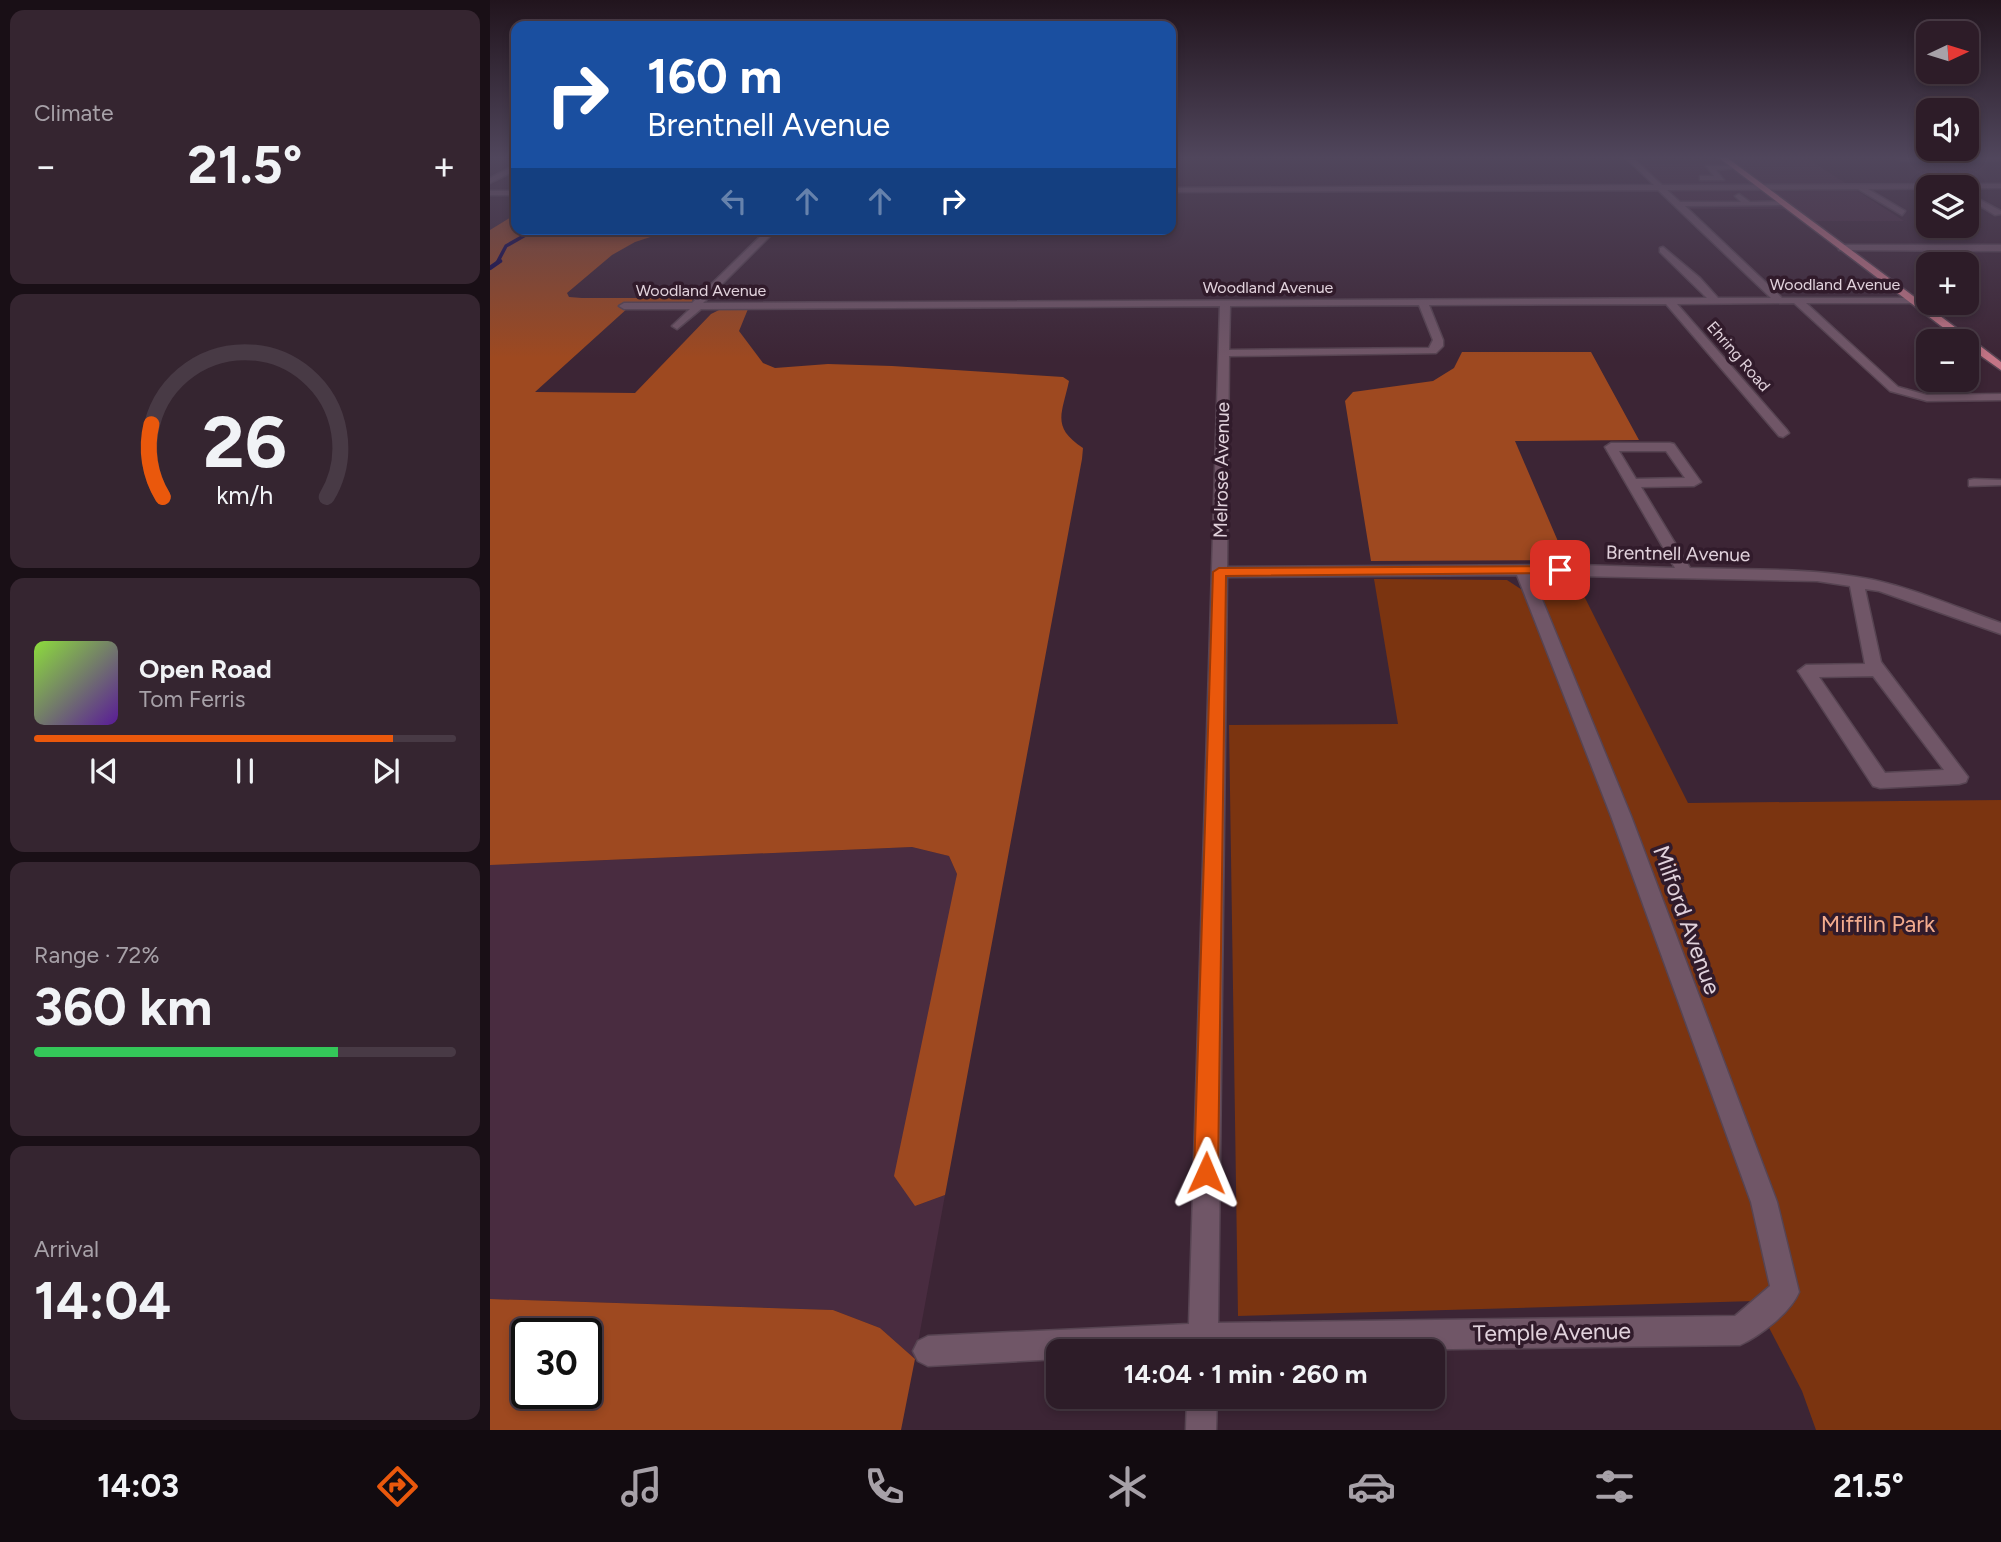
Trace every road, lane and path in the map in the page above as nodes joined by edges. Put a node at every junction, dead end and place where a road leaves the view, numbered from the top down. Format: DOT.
graph roads {
  1 [pos="1699,224"];
  2 [pos="1809,224"];
  3 [pos="767,235"];
  4 [pos="1842,248"];
  5 [pos="1989,248"];
  6 [pos="2001,248"];
  7 [pos="1663,250"];
  8 [pos="2001,255"];
  9 [pos="1779,300"];
  10 [pos="1796,300"];
  11 [pos="1911,300"];
  12 [pos="1669,301"];
  13 [pos="1715,301"];
  14 [pos="1423,302"];
  15 [pos="1225,303"];
  16 [pos="624,306"];
  17 [pos="696,306"];
  18 [pos="677,326"];
  19 [pos="1951,329"];
  20 [pos="1979,350"];
  21 [pos="1224,353"];
  22 [pos="2001,367"];
  23 [pos="2001,397"];
  24 [pos="1783,433"];
  25 [pos="1632,483"];
  26 [pos="1974,483"];
  27 [pos="1999,484"];
  28 [pos="1522,571"];
  29 [pos="1219,572"];
  30 [pos="1685,572"];
  31 [pos="1856,581"];
  32 [pos="2001,629"];
  33 [pos="1878,670"];
  34 [pos="1785,1292"];
  35 [pos="1203,1339"];
  36 [pos="1382,1339"];
  37 [pos="1046,1348"];
  38 [pos="928,1351"];
  39 [pos="1202,1409"];
  40 [pos="1201,1430"];
  1 -- 9 [label="street"];
  2 -- 4 [label="main road"];
  3 -- 17 [label="street"];
  4 -- 5 [label="street, Woodland Avenue"];
  4 -- 11 [label="main road"];
  5 -- 6 [label="street, Woodland Avenue"];
  5 -- 8 [label="street"];
  7 -- 13 [label="street"];
  9 -- 10 [label="street, Woodland Avenue"];
  9 -- 13 [label="street, Woodland Avenue"];
  10 -- 11 [label="street, Woodland Avenue"];
  10 -- 23 [label="street"];
  11 -- 19 [label="main road"];
  12 -- 13 [label="street, Woodland Avenue"];
  12 -- 14 [label="street, Woodland Avenue"];
  12 -- 24 [label="street, Ehring Road"];
  14 -- 15 [label="street, Woodland Avenue"];
  14 -- 21 [label="street"];
  15 -- 17 [label="street, Woodland Avenue"];
  15 -- 21 [label="street, Melrose Avenue"];
  16 -- 17 [label="street, Woodland Avenue"];
  17 -- 18 [label="street"];
  20 -- 22 [label="main road"];
  21 -- 29 [label="street, Melrose Avenue"];
  25 -- 25 [label="street"];
  25 -- 30 [label="street"];
  26 -- 27 [label="street"];
  28 -- 29 [label="street, Brentnell Avenue"];
  28 -- 30 [label="street, Brentnell Avenue"];
  28 -- 34 [label="street, Milford Avenue"];
  29 -- 35 [label="street, Melrose Avenue"];
  30 -- 31 [label="street, Brentnell Avenue"];
  31 -- 32 [label="street, Brentnell Avenue"];
  31 -- 33 [label="street"];
  33 -- 33 [label="street"];
  34 -- 36 [label="street, Temple Avenue"];
  37 -- 38 [label="street, Temple Avenue"];
  39 -- 40 [label="street"];
}
